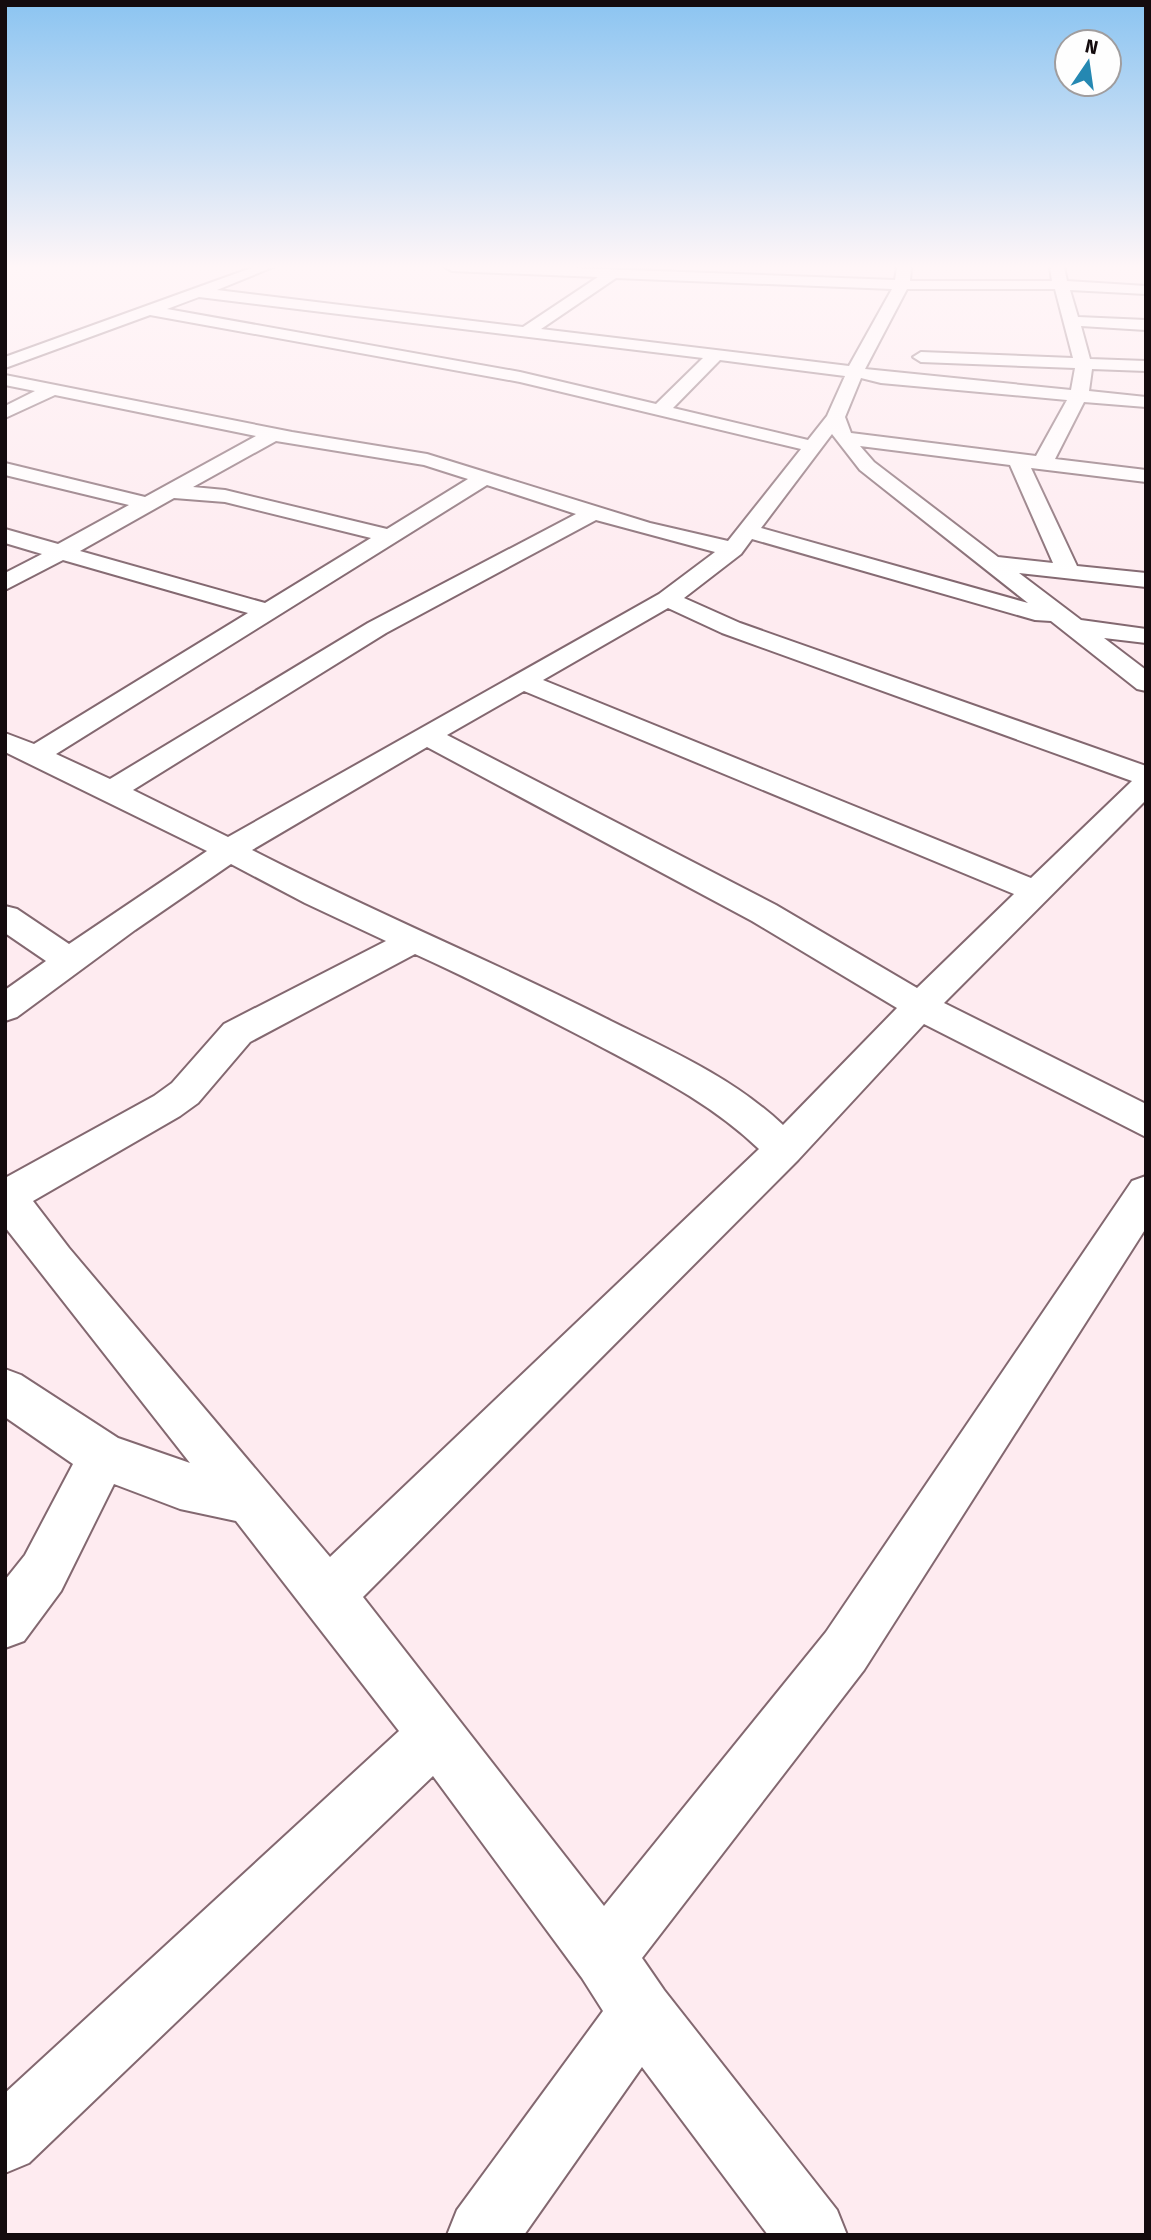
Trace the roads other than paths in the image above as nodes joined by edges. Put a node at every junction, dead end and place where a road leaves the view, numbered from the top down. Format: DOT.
graph roads {
  1 [pos="490,372"];
  2 [pos="528,372"];
  3 [pos="699,372"];
  4 [pos="862,372"];
  5 [pos="876,372"];
  6 [pos="1084,372"];
  7 [pos="520,377"];
  8 [pos="5,380"];
  9 [pos="50,391"];
  10 [pos="1076,395"];
  11 [pos="1146,402"];
  12 [pos="662,408"];
  13 [pos="5,413"];
  14 [pos="840,428"];
  15 [pos="274,434"];
  16 [pos="811,446"];
  17 [pos="1018,458"];
  18 [pos="1044,461"];
  19 [pos="5,469"];
  20 [pos="1146,476"];
  21 [pos="485,478"];
  22 [pos="167,491"];
  23 [pos="145,503"];
  24 [pos="593,513"];
  25 [pos="5,536"];
  26 [pos="388,536"];
  27 [pos="740,540"];
  28 [pos="61,551"];
  29 [pos="991,563"];
  30 [pos="1067,571"];
  31 [pos="1146,580"];
  32 [pos="5,583"];
  33 [pos="667,599"];
  34 [pos="267,611"];
  35 [pos="1067,623"];
  36 [pos="624,624"];
  37 [pos="731,628"];
  38 [pos="1146,636"];
  39 [pos="524,682"];
  40 [pos="1146,683"];
  41 [pos="428,736"];
  42 [pos="5,741"];
  43 [pos="35,755"];
  44 [pos="1146,776"];
  45 [pos="1146,783"];
  46 [pos="111,791"];
  47 [pos="167,818"];
  48 [pos="276,821"];
  49 [pos="229,850"];
  50 [pos="1035,891"];
  51 [pos="5,917"];
  52 [pos="414,940"];
  53 [pos="71,962"];
  54 [pos="920,1006"];
  55 [pos="5,1009"];
  56 [pos="1146,1122"];
  57 [pos="784,1149"];
  58 [pos="1146,1193"];
  59 [pos="6,1196"];
  60 [pos="5,1390"];
  61 [pos="103,1456"];
  62 [pos="251,1500"];
  63 [pos="328,1595"];
  64 [pos="5,1622"];
  65 [pos="436,1734"];
  66 [pos="604,1956"];
  67 [pos="641,2013"];
  68 [pos="5,2139"];
  69 [pos="482,2235"];
  70 [pos="812,2235"];
  1 -- 7 [label="street"];
  2 -- 7 [label="street"];
  3 -- 12 [label="street"];
  4 -- 14 [label="street"];
  5 -- 10 [label="street"];
  6 -- 10 [label="street"];
  7 -- 12 [label="street"];
  8 -- 9 [label="street"];
  9 -- 13 [label="street"];
  9 -- 15 [label="street"];
  10 -- 11 [label="street"];
  10 -- 18 [label="street"];
  12 -- 16 [label="street"];
  14 -- 16 [label="street"];
  14 -- 17 [label="street"];
  14 -- 29 [label="street"];
  15 -- 21 [label="street"];
  15 -- 22 [label="street"];
  16 -- 27 [label="street"];
  17 -- 18 [label="street"];
  17 -- 30 [label="street"];
  18 -- 20 [label="street"];
  19 -- 23 [label="street"];
  21 -- 24 [label="street"];
  21 -- 26 [label="street"];
  22 -- 23 [label="street"];
  22 -- 26 [label="street"];
  23 -- 28 [label="street"];
  24 -- 27 [label="street"];
  24 -- 46 [label="street"];
  25 -- 28 [label="street"];
  26 -- 34 [label="street"];
  27 -- 33 [label="street"];
  27 -- 35 [label="street"];
  28 -- 32 [label="street"];
  28 -- 34 [label="street"];
  29 -- 30 [label="street"];
  29 -- 35 [label="street"];
  30 -- 31 [label="street"];
  33 -- 36 [label="street"];
  33 -- 37 [label="street"];
  34 -- 43 [label="street"];
  35 -- 38 [label="street"];
  35 -- 40 [label="street"];
  36 -- 37 [label="street"];
  36 -- 39 [label="street"];
  37 -- 44 [label="street"];
  39 -- 41 [label="street"];
  39 -- 50 [label="street"];
  41 -- 48 [label="street"];
  41 -- 54 [label="street"];
  42 -- 43 [label="street"];
  43 -- 46 [label="street"];
  45 -- 50 [label="street"];
  46 -- 47 [label="street"];
  47 -- 48 [label="street"];
  47 -- 49 [label="street"];
  48 -- 49 [label="street"];
  49 -- 52 [label="street"];
  49 -- 53 [label="street"];
  50 -- 54 [label="street"];
  51 -- 53 [label="street"];
  52 -- 57 [label="street"];
  52 -- 59 [label="street"];
  53 -- 55 [label="street"];
  54 -- 56 [label="street"];
  54 -- 57 [label="street"];
  57 -- 63 [label="street"];
  58 -- 66 [label="street"];
  59 -- 62 [label="street"];
  60 -- 61 [label="street"];
  61 -- 62 [label="street"];
  61 -- 64 [label="street"];
  62 -- 63 [label="street"];
  63 -- 65 [label="street"];
  65 -- 66 [label="street"];
  65 -- 68 [label="street"];
  66 -- 67 [label="street"];
  67 -- 69 [label="street"];
  67 -- 70 [label="street"];
}
